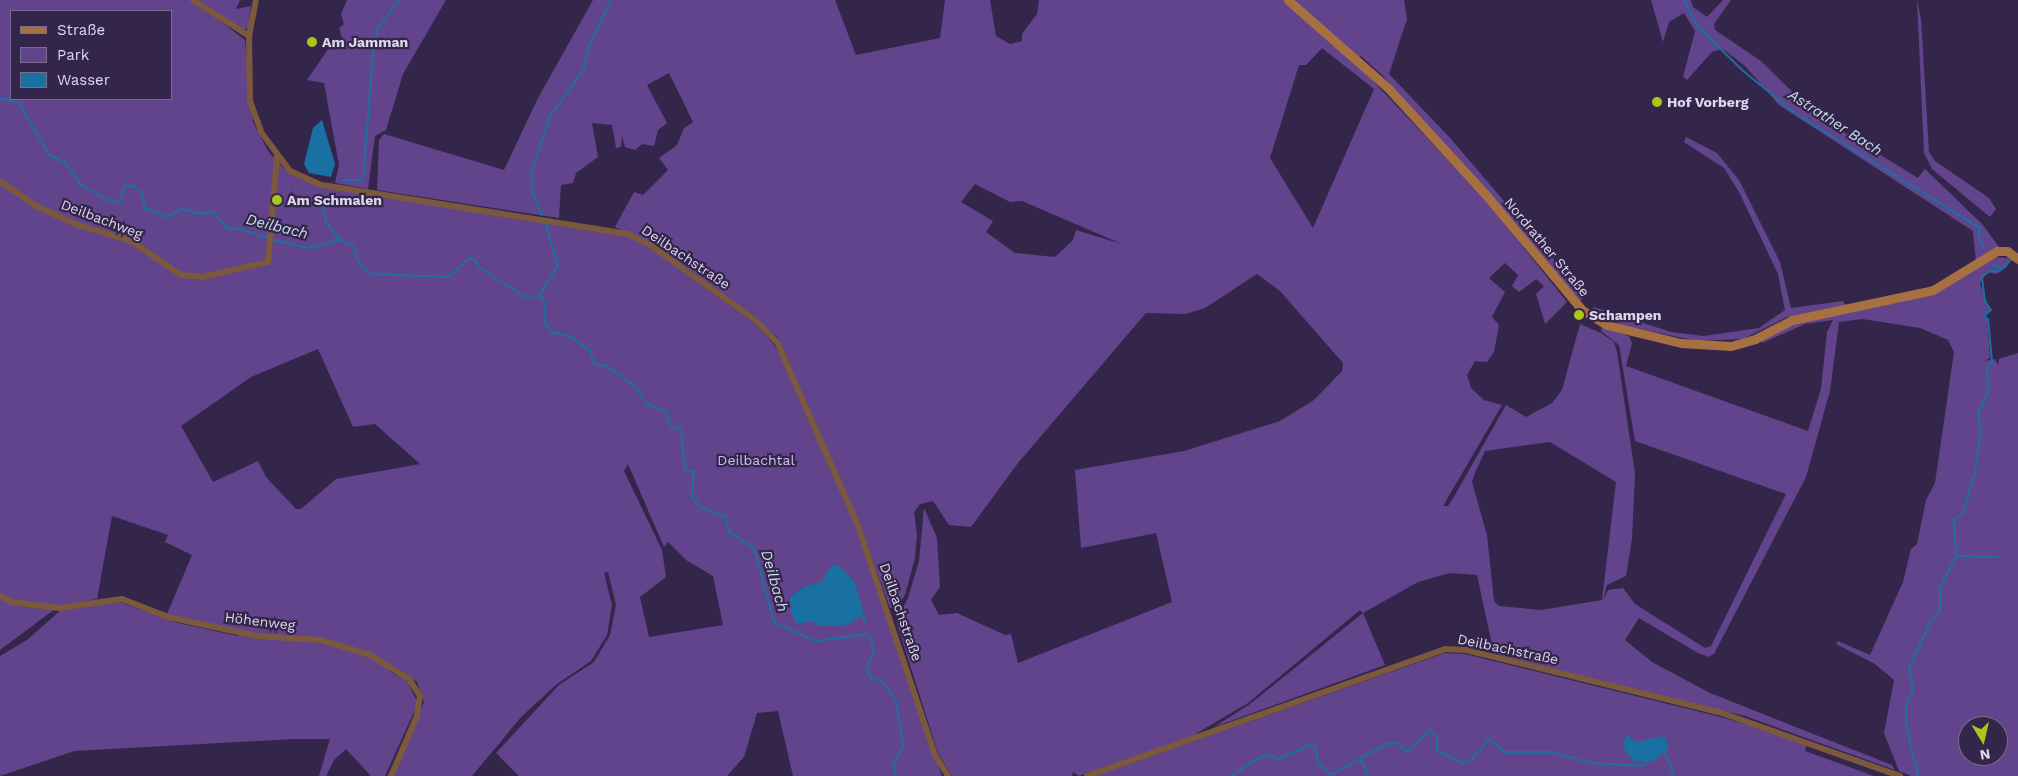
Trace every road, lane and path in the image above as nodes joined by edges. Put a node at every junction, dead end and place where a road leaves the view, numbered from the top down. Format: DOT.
graph roads {
  1 [pos="193,0"];
  2 [pos="256,0"];
  3 [pos="1288,0"];
  4 [pos="249,36"];
  5 [pos="277,157"];
  6 [pos="0,181"];
  7 [pos="2018,259"];
  8 [pos="0,596"];
  9 [pos="390,776"];
  10 [pos="948,776"];
  11 [pos="1087,776"];
  12 [pos="1900,776"];
  1 -- 4 [label="street"];
  2 -- 4 [label="street, Deilbachstraße"];
  3 -- 7 [label="main road, Nordrather Straße"];
  4 -- 5 [label="street, Deilbachstraße"];
  5 -- 6 [label="street, Deilbachweg"];
  5 -- 10 [label="street, Deilbachstraße"];
  8 -- 9 [label="street, Höhenweg"];
  11 -- 12 [label="street, Deilbachstraße"];
}
